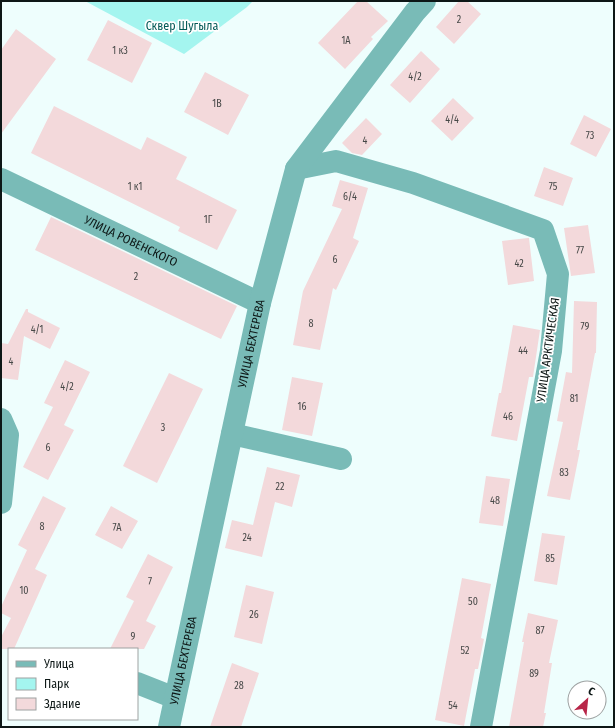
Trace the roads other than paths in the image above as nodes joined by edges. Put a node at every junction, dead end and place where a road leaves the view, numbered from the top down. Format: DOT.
graph roads {
  1 [pos="425,1"];
  2 [pos="296,169"];
  3 [pos="1,178"];
  4 [pos="260,304"];
  5 [pos="1,419"];
  6 [pos="232,434"];
  7 [pos="341,459"];
  8 [pos="1,503"];
  9 [pos="138,684"];
  10 [pos="175,698"];
  11 [pos="169,727"];
  12 [pos="481,727"];
  1 -- 2 [label="street, УЛИЦА БЕХТЕРЕВА"];
  2 -- 4 [label="street, УЛИЦА БЕХТЕРЕВА"];
  2 -- 12 [label="street, УЛИЦА АРКТИЧЕСКАЯ"];
  3 -- 4 [label="street, УЛИЦА РОВЕНСКОГО"];
  4 -- 6 [label="street, УЛИЦА БЕХТЕРЕВА"];
  5 -- 8 [label="street"];
  6 -- 7 [label="street"];
  6 -- 10 [label="street, УЛИЦА БЕХТЕРЕВА"];
  9 -- 10 [label="street"];
  10 -- 11 [label="street, УЛИЦА БЕХТЕРЕВА"];
}
